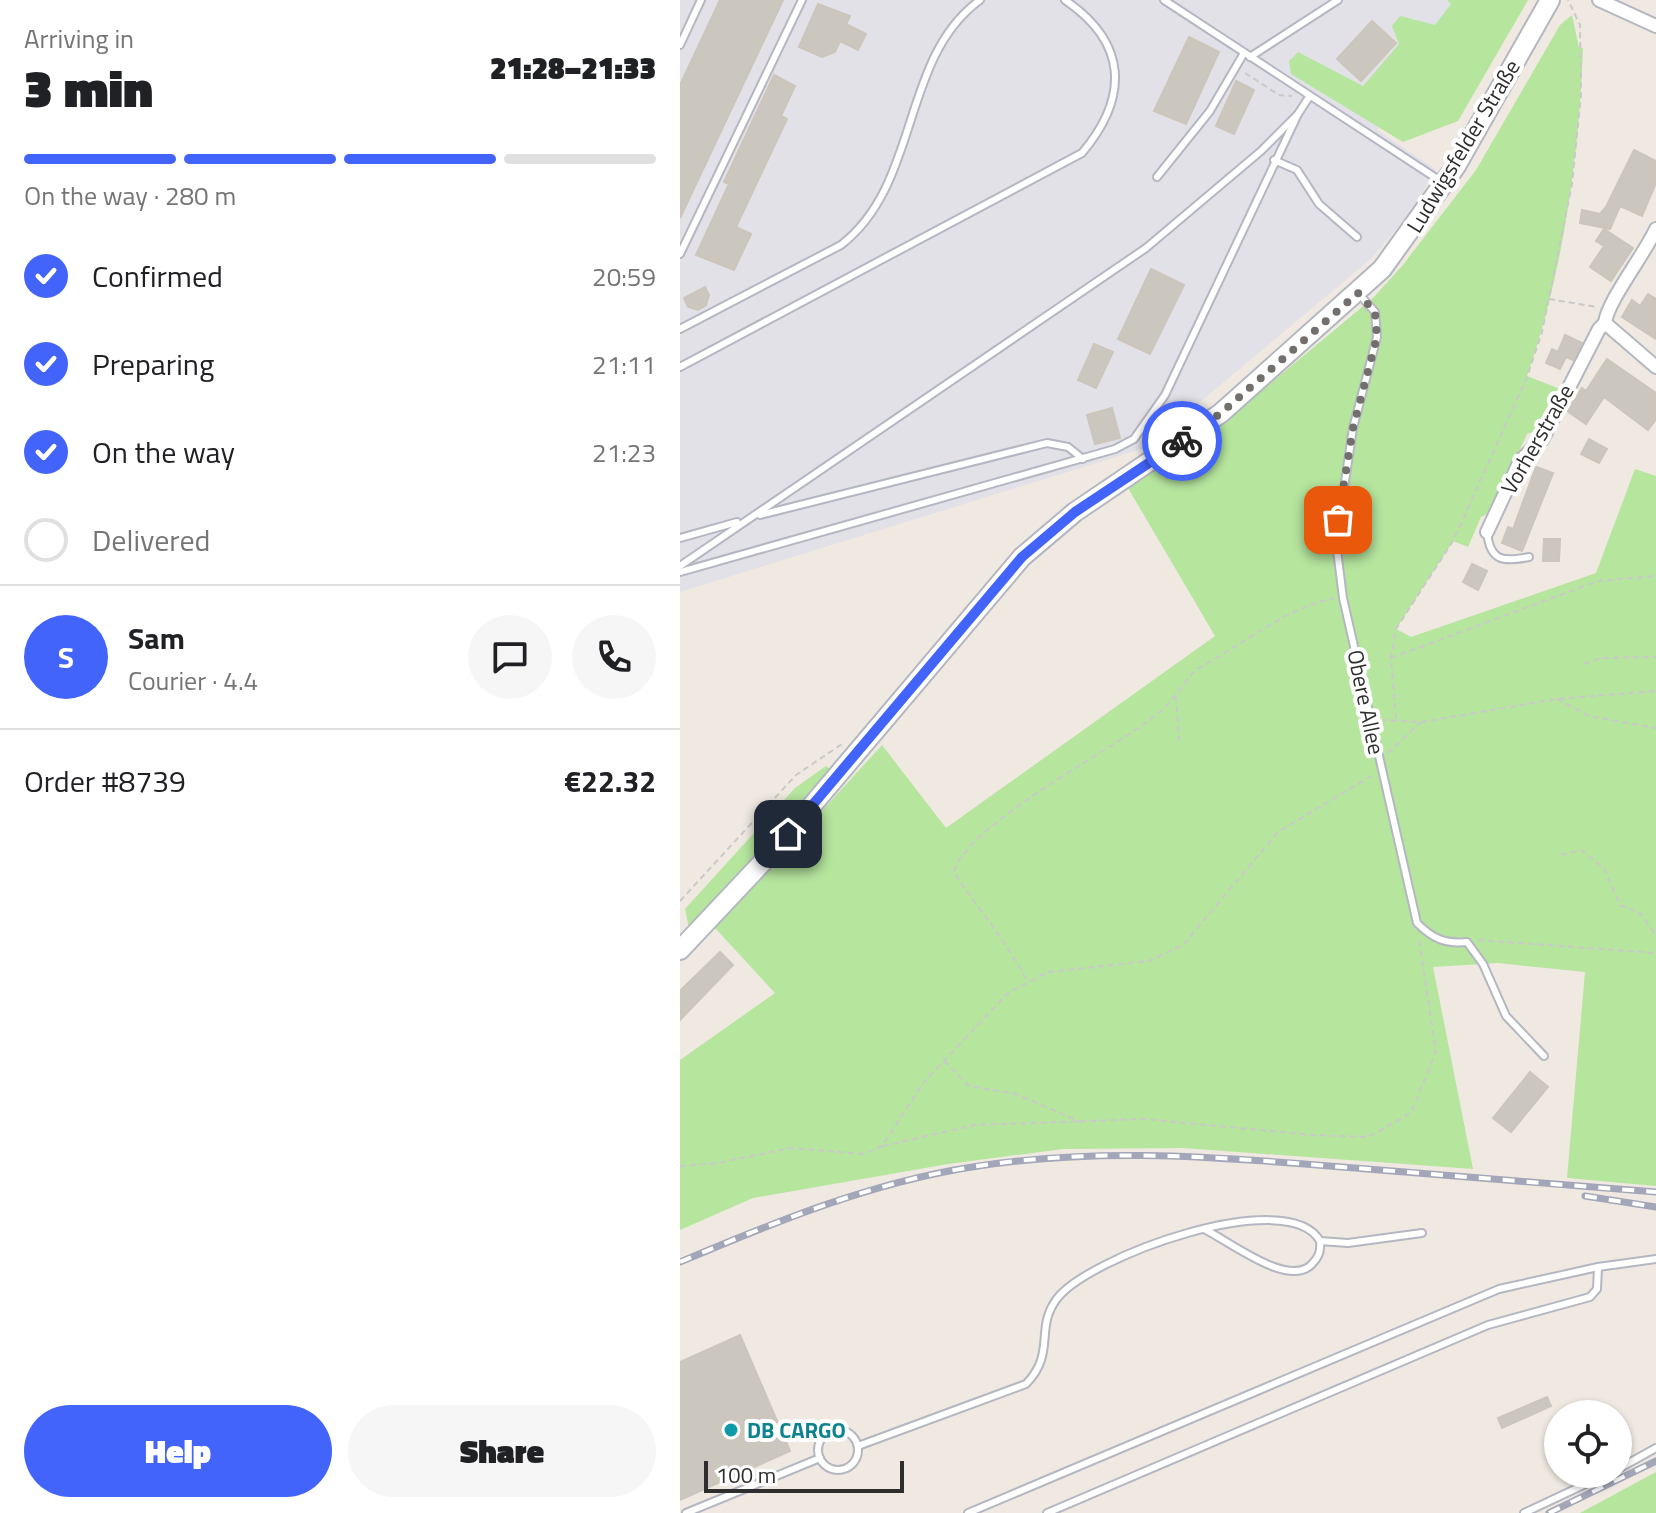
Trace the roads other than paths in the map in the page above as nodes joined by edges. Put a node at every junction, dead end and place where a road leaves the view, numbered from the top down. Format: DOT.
graph roads {
  1 [pos="701,0"];
  2 [pos="802,0"];
  3 [pos="980,0"];
  4 [pos="1065,0"];
  5 [pos="1164,0"];
  6 [pos="1338,0"];
  7 [pos="1550,0"];
  8 [pos="1599,0"];
  9 [pos="1656,24"];
  10 [pos="680,45"];
  11 [pos="1247,55"];
  12 [pos="1309,97"];
  13 [pos="1298,114"];
  14 [pos="1274,160"];
  15 [pos="1157,177"];
  16 [pos="1445,184"];
  17 [pos="1656,229"];
  18 [pos="1357,237"];
  19 [pos="680,254"];
  20 [pos="1358,293"];
  21 [pos="1605,323"];
  22 [pos="680,329"];
  23 [pos="680,367"];
  24 [pos="1656,367"];
  25 [pos="1083,459"];
  26 [pos="750,518"];
  27 [pos="1487,532"];
  28 [pos="680,538"];
  29 [pos="1529,557"];
  30 [pos="680,569"];
  31 [pos="680,950"];
  32 [pos="1544,1056"];
  33 [pos="1204,1229"];
  34 [pos="1422,1233"];
  35 [pos="1320,1241"];
  36 [pos="1656,1259"];
  37 [pos="1598,1267"];
  38 [pos="858,1446"];
  39 [pos="1656,1448"];
  40 [pos="820,1458"];
  41 [pos="1632,1461"];
  42 [pos="1577,1488"];
  43 [pos="686,1513"];
  44 [pos="968,1513"];
  45 [pos="1047,1513"];
  46 [pos="1524,1513"];
  1 -- 10 [label="lane"];
  2 -- 19 [label="lane"];
  3 -- 22 [label="lane"];
  4 -- 23 [label="lane"];
  5 -- 11 [label="lane"];
  6 -- 11 [label="lane"];
  7 -- 16 [label="street, Ludwigsfelder Straße"];
  8 -- 9 [label="street"];
  11 -- 12 [label="lane"];
  11 -- 15 [label="lane"];
  12 -- 13 [label="lane"];
  12 -- 16 [label="lane"];
  13 -- 14 [label="lane"];
  13 -- 26 [label="lane"];
  14 -- 18 [label="lane"];
  14 -- 25 [label="lane"];
  16 -- 20 [label="street, Ludwigsfelder Straße"];
  17 -- 21 [label="street"];
  20 -- 31 [label="street, Ludwigsfelder Straße"];
  20 -- 32 [label="lane, Obere Allee"];
  21 -- 24 [label="street"];
  21 -- 27 [label="street, Vorherstraße"];
  25 -- 26 [label="lane"];
  25 -- 30 [label="lane"];
  26 -- 28 [label="lane"];
  26 -- 30 [label="lane"];
  27 -- 29 [label="lane"];
  33 -- 35 [label="lane"];
  33 -- 35 [label="lane"];
  33 -- 38 [label="lane"];
  34 -- 35 [label="lane"];
  36 -- 37 [label="lane"];
  37 -- 44 [label="lane"];
  37 -- 45 [label="lane"];
  38 -- 40 [label="lane"];
  38 -- 40 [label="lane"];
  39 -- 41 [label="lane"];
  40 -- 43 [label="lane"];
  42 -- 46 [label="lane"];
}
